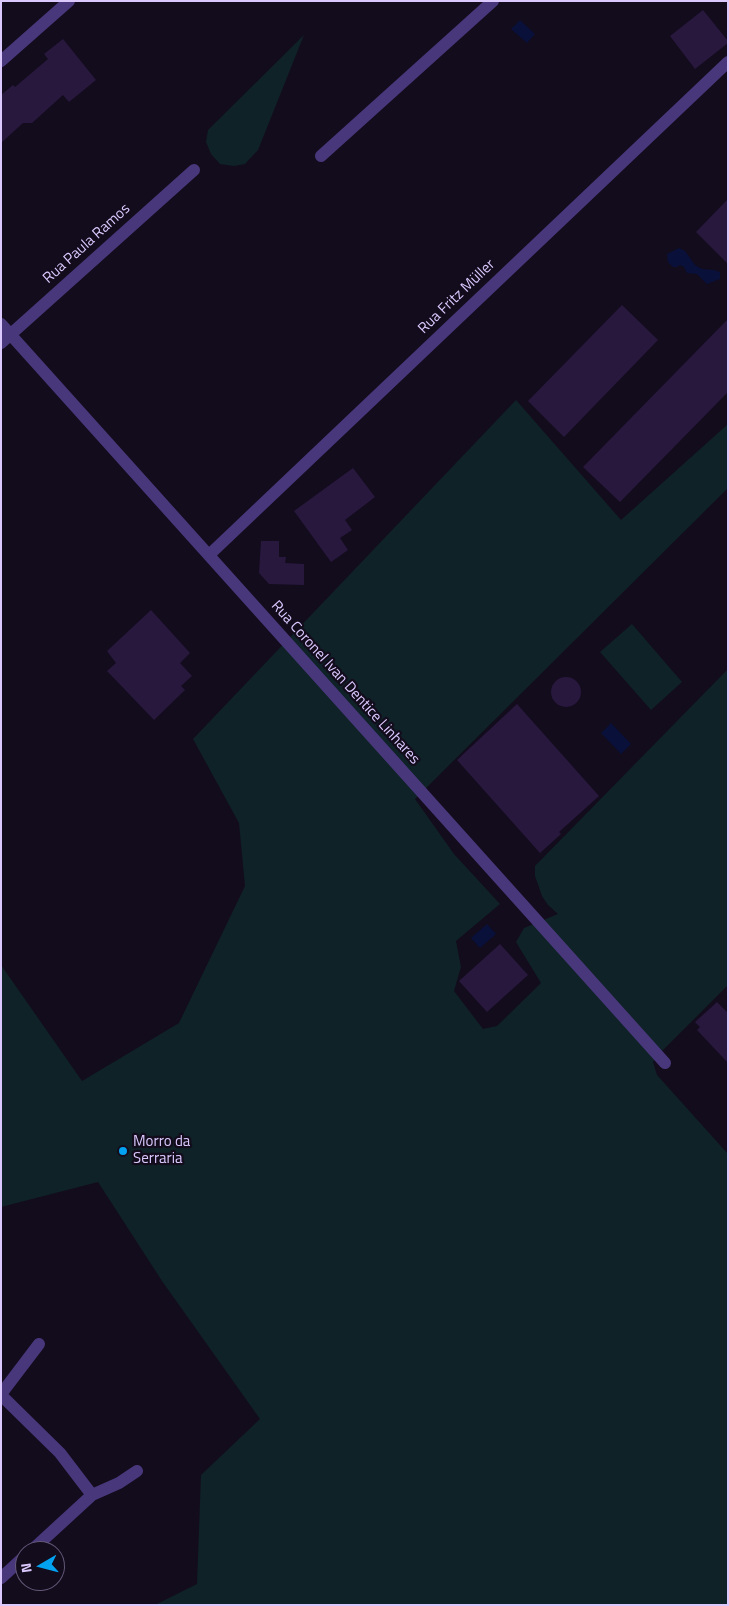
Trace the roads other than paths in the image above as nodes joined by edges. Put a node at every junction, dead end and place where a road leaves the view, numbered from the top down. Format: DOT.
graph roads {
  1 [pos="69,1"];
  2 [pos="493,1"];
  3 [pos="1,61"];
  4 [pos="728,62"];
  5 [pos="321,156"];
  6 [pos="194,170"];
  7 [pos="1,324"];
  8 [pos="6,339"];
  9 [pos="209,555"];
  10 [pos="665,1063"];
  11 [pos="39,1344"];
  12 [pos="1,1394"];
  13 [pos="137,1471"];
  14 [pos="92,1495"];
  15 [pos="42,1541"];
  16 [pos="15,1565"];
  17 [pos="1,1578"];
  1 -- 3 [label="street"];
  2 -- 5 [label="street"];
  4 -- 9 [label="street, Rua Fritz Müller"];
  6 -- 8 [label="street, Rua Paula Ramos"];
  7 -- 8 [label="street, Rua Coronel Ivan Dentice Linhares"];
  8 -- 9 [label="street, Rua Coronel Ivan Dentice Linhares"];
  9 -- 10 [label="street, Rua Coronel Ivan Dentice Linhares"];
  11 -- 12 [label="street"];
  12 -- 14 [label="street"];
  13 -- 14 [label="street"];
  14 -- 15 [label="street"];
  16 -- 17 [label="street"];
}
